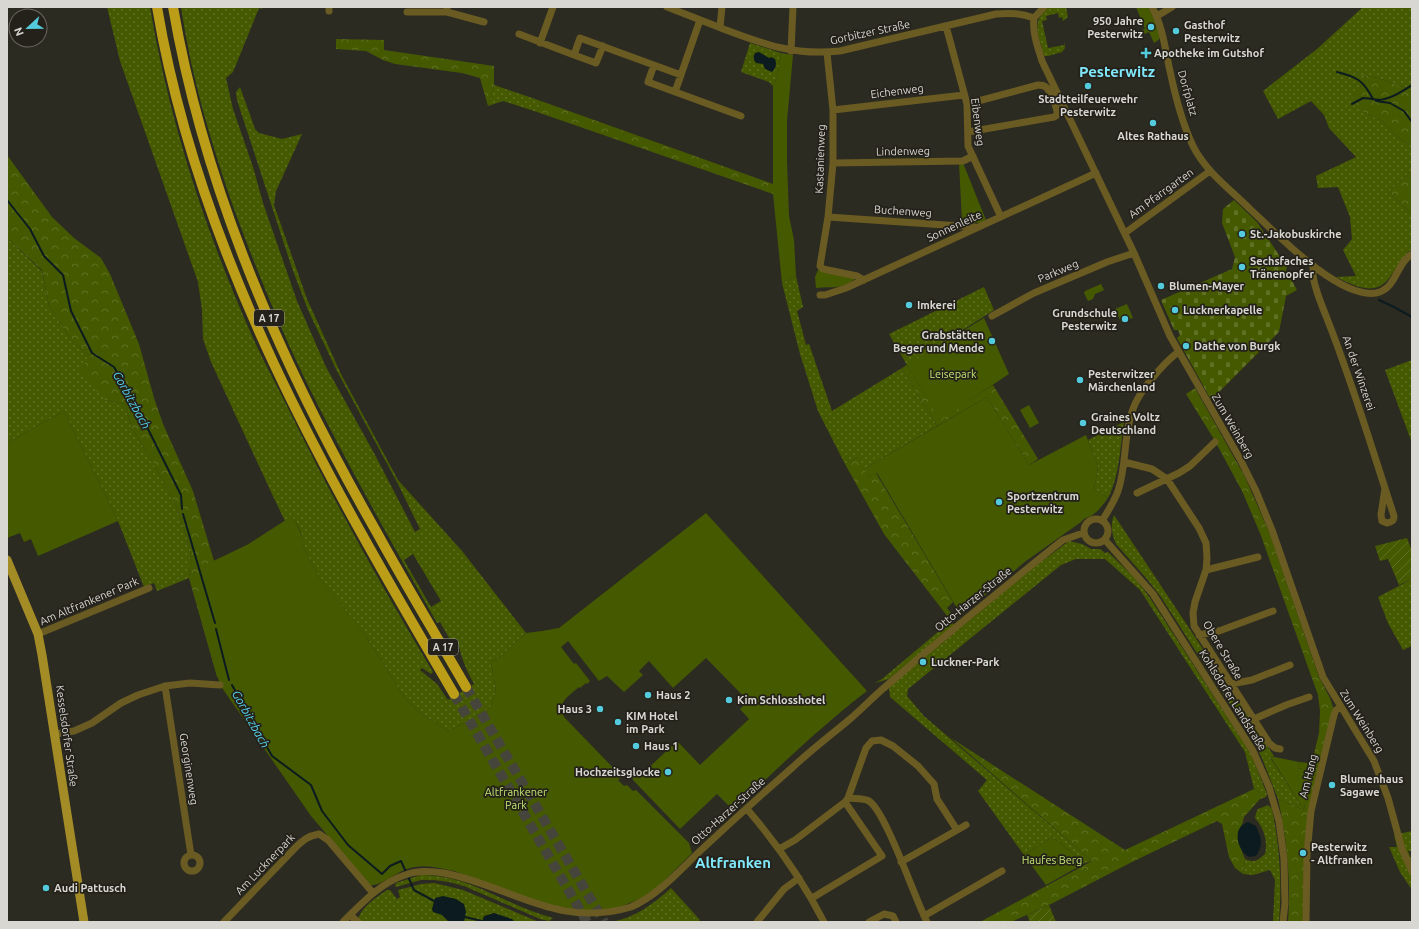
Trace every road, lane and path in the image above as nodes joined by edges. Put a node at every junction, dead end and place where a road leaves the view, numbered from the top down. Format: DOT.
graph roads {
  1 [pos="157,7"];
  2 [pos="173,7"];
  3 [pos="553,7"];
  4 [pos="667,7"];
  5 [pos="722,7"];
  6 [pos="793,7"];
  7 [pos="1044,7"];
  8 [pos="1152,7"];
  9 [pos="1172,7"];
  10 [pos="447,9"];
  11 [pos="995,11"];
  12 [pos="407,12"];
  13 [pos="1157,16"];
  14 [pos="1034,18"];
  15 [pos="700,20"];
  16 [pos="484,22"];
  17 [pos="946,26"];
  18 [pos="720,27"];
  19 [pos="519,34"];
  20 [pos="540,43"];
  21 [pos="603,46"];
  22 [pos="791,51"];
  23 [pos="827,53"];
  24 [pos="574,55"];
  25 [pos="654,65"];
  26 [pos="681,75"];
  27 [pos="675,92"];
  28 [pos="964,95"];
  29 [pos="967,104"];
  30 [pos="833,110"];
  31 [pos="741,116"];
  32 [pos="968,132"];
  33 [pos="973,156"];
  34 [pos="833,163"];
  35 [pos="1210,171"];
  36 [pos="1096,173"];
  37 [pos="828,217"];
  38 [pos="1001,217"];
  39 [pos="978,227"];
  40 [pos="1125,233"];
  41 [pos="1134,252"];
  42 [pos="1412,254"];
  43 [pos="1314,266"];
  44 [pos="864,280"];
  45 [pos="820,295"];
  46 [pos="992,316"];
  47 [pos="1178,352"];
  48 [pos="1216,442"];
  49 [pos="1124,462"];
  50 [pos="1167,479"];
  51 [pos="1385,488"];
  52 [pos="1137,493"];
  53 [pos="1102,521"];
  54 [pos="1084,533"];
  55 [pos="1105,540"];
  56 [pos="1258,557"];
  57 [pos="7,560"];
  58 [pos="1206,570"];
  59 [pos="149,588"];
  60 [pos="1273,610"];
  61 [pos="38,634"];
  62 [pos="1199,635"];
  63 [pos="1290,665"];
  64 [pos="1231,684"];
  65 [pos="220,685"];
  66 [pos="164,686"];
  67 [pos="466,687"];
  68 [pos="454,694"];
  69 [pos="1309,697"];
  70 [pos="1341,707"];
  71 [pos="1254,720"];
  72 [pos="55,734"];
  73 [pos="1280,749"];
  74 [pos="846,800"];
  75 [pos="747,809"];
  76 [pos="966,825"];
  77 [pos="957,830"];
  78 [pos="779,849"];
  79 [pos="191,855"];
  80 [pos="901,862"];
  81 [pos="1412,871"];
  82 [pos="1002,872"];
  83 [pos="799,878"];
  84 [pos="373,893"];
  85 [pos="812,898"];
  86 [pos="350,915"];
  87 [pos="926,919"];
  88 [pos="84,922"];
  89 [pos="224,922"];
  90 [pos="343,922"];
  91 [pos="358,922"];
  92 [pos="757,922"];
  93 [pos="824,922"];
  94 [pos="869,922"];
  95 [pos="896,922"];
  96 [pos="1283,922"];
  97 [pos="1306,922"];
  1 -- 68 [label="highway, A 17"];
  2 -- 67 [label="highway, A 17"];
  3 -- 20 [label="street"];
  4 -- 15 [label="street, Gorbitzer Straße"];
  5 -- 18 [label="street"];
  6 -- 22 [label="street"];
  7 -- 14 [label="street"];
  8 -- 13 [label="street, Dorfplatz"];
  9 -- 13 [label="street"];
  10 -- 12 [label="street"];
  10 -- 16 [label="street"];
  11 -- 14 [label="street, Gorbitzer Straße"];
  11 -- 17 [label="street, Gorbitzer Straße"];
  13 -- 35 [label="street, Dorfplatz"];
  14 -- 36 [label="street, Zum Weinberg"];
  15 -- 18 [label="street, Gorbitzer Straße"];
  15 -- 26 [label="street"];
  17 -- 23 [label="street, Gorbitzer Straße"];
  17 -- 28 [label="street, Eibenweg"];
  18 -- 22 [label="street, Gorbitzer Straße"];
  19 -- 20 [label="street"];
  20 -- 24 [label="street"];
  21 -- 24 [label="street"];
  21 -- 24 [label="street"];
  21 -- 25 [label="street"];
  22 -- 23 [label="street, Gorbitzer Straße"];
  23 -- 30 [label="street, Kastanienweg"];
  25 -- 26 [label="street"];
  25 -- 27 [label="street"];
  26 -- 27 [label="street"];
  27 -- 31 [label="street"];
  28 -- 29 [label="street, Eibenweg"];
  28 -- 30 [label="street, Eichenweg"];
  29 -- 32 [label="street, Eibenweg"];
  29 -- 32 [label="street"];
  30 -- 34 [label="street, Kastanienweg"];
  32 -- 33 [label="street, Eibenweg"];
  33 -- 34 [label="street, Lindenweg"];
  33 -- 38 [label="street, Eibenweg"];
  34 -- 37 [label="street, Kastanienweg"];
  35 -- 40 [label="street, Am Pfarrgarten"];
  35 -- 43 [label="street, Dorfplatz"];
  36 -- 38 [label="street, Sonnenleite"];
  36 -- 40 [label="street, Zum Weinberg"];
  37 -- 39 [label="street, Buchenweg"];
  37 -- 44 [label="street, Kastanienweg"];
  38 -- 39 [label="street, Sonnenleite"];
  39 -- 44 [label="street, Sonnenleite"];
  40 -- 41 [label="street, Zum Weinberg"];
  41 -- 46 [label="street, Parkweg"];
  41 -- 47 [label="street, Zum Weinberg"];
  42 -- 43 [label="street"];
  43 -- 51 [label="street, An der Winzerei"];
  44 -- 45 [label="street, Sonnenleite"];
  47 -- 49 [label="street"];
  47 -- 70 [label="street, Zum Weinberg"];
  48 -- 50 [label="street"];
  49 -- 50 [label="street, Obere Straße"];
  49 -- 53 [label="street"];
  50 -- 52 [label="street"];
  50 -- 58 [label="street, Obere Straße"];
  53 -- 54 [label="street"];
  53 -- 55 [label="street"];
  54 -- 55 [label="street"];
  54 -- 75 [label="street, Otto-Harzer-Straße"];
  55 -- 96 [label="street, Kohlsdorfer Landstraße"];
  56 -- 58 [label="street"];
  57 -- 61 [label="main road, Kesselsdorfer Straße"];
  58 -- 62 [label="street, Obere Straße"];
  59 -- 61 [label="street, Am Altfrankener Park"];
  60 -- 62 [label="street"];
  61 -- 72 [label="main road, Kesselsdorfer Straße"];
  62 -- 64 [label="street, Obere Straße"];
  63 -- 64 [label="street"];
  64 -- 71 [label="street, Obere Straße"];
  65 -- 66 [label="street"];
  66 -- 72 [label="street"];
  66 -- 79 [label="street, Georginenweg"];
  69 -- 71 [label="street"];
  70 -- 81 [label="street, Zum Weinberg"];
  70 -- 97 [label="street, Am Hang"];
  71 -- 73 [label="street, Obere Straße"];
  72 -- 88 [label="main road, Kesselsdorfer Straße"];
  74 -- 77 [label="street"];
  74 -- 78 [label="street"];
  74 -- 80 [label="street"];
  74 -- 85 [label="street"];
  75 -- 78 [label="street"];
  75 -- 84 [label="street, Otto-Harzer-Straße"];
  76 -- 77 [label="street"];
  77 -- 80 [label="street"];
  78 -- 83 [label="street"];
  80 -- 87 [label="street"];
  82 -- 87 [label="street"];
  83 -- 85 [label="street"];
  83 -- 92 [label="street"];
  84 -- 86 [label="street, Otto-Harzer-Straße"];
  84 -- 89 [label="street, Am Lucknerpark"];
  85 -- 93 [label="street"];
  86 -- 90 [label="street, Otto-Harzer-Straße"];
  86 -- 91 [label="street"];
  94 -- 95 [label="street"];
}
